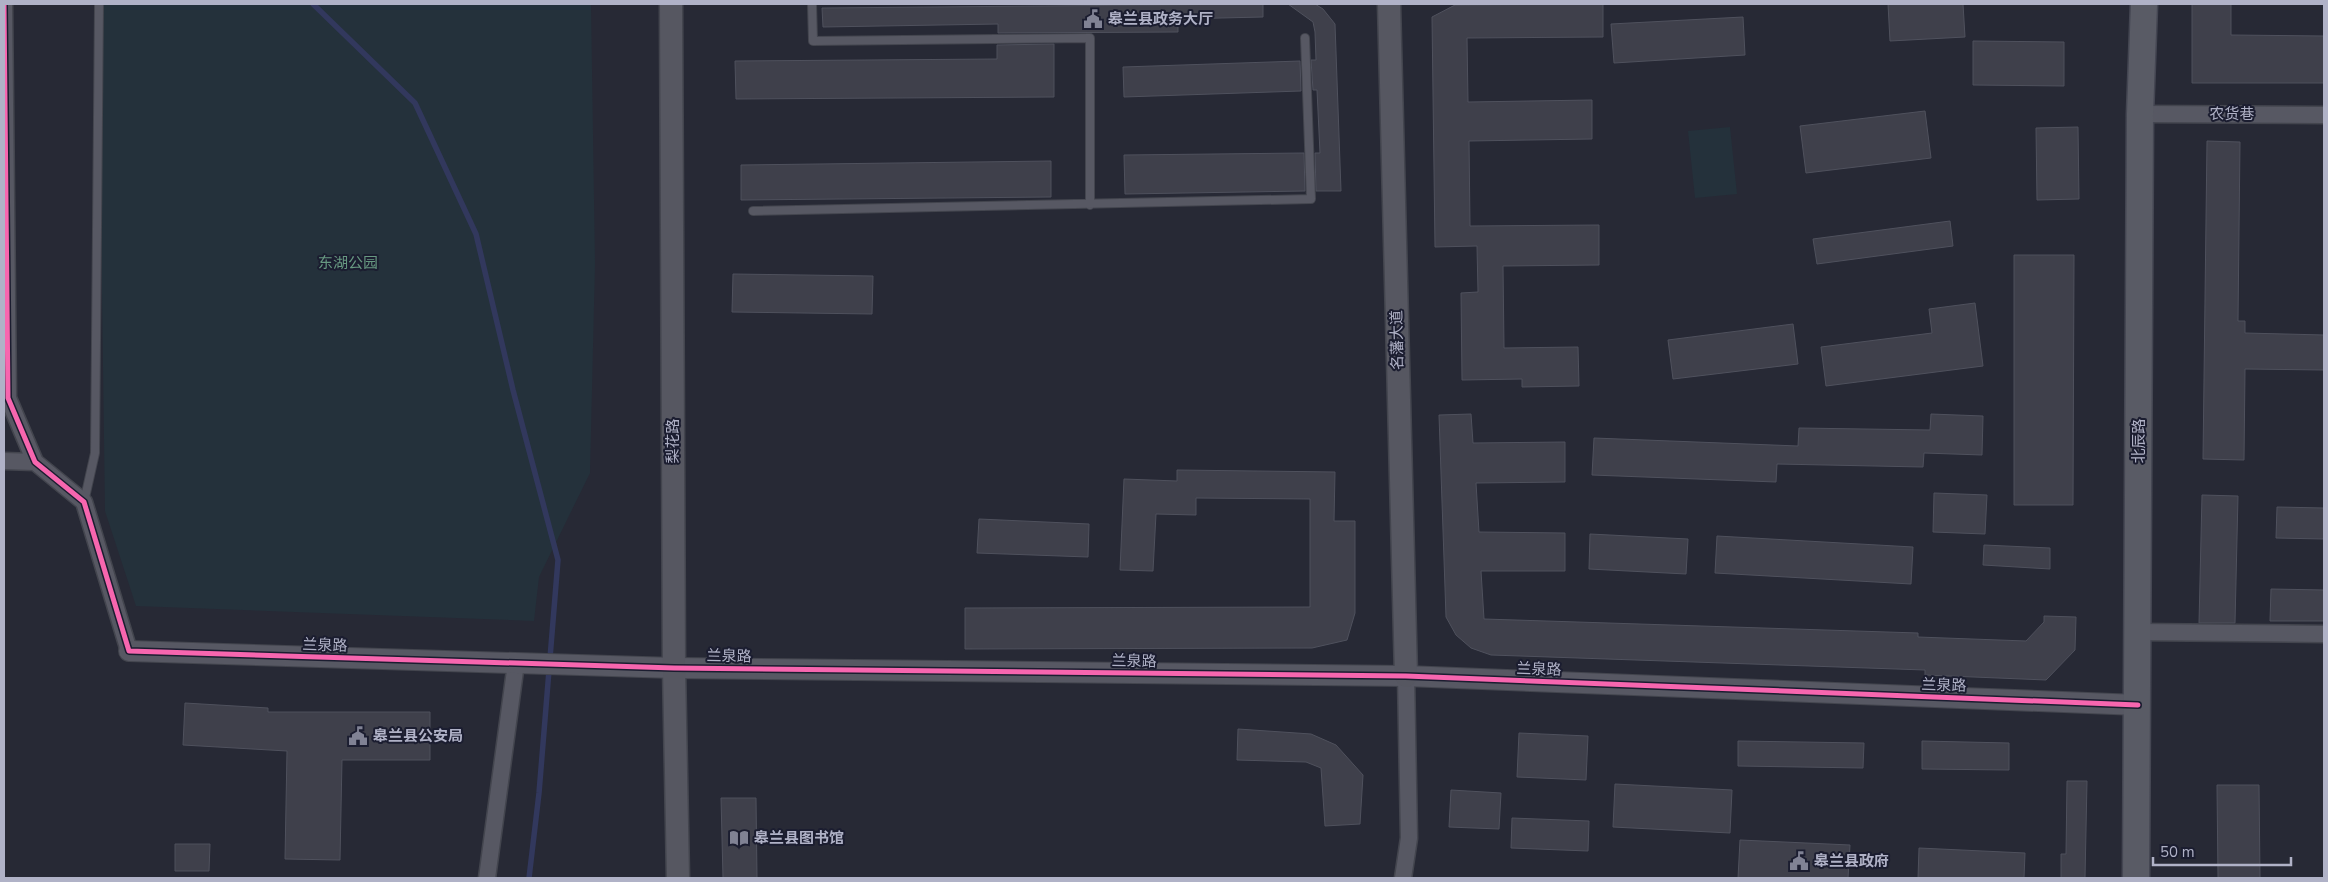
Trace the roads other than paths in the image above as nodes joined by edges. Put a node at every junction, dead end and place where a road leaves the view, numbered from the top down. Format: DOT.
graph roads {
  1 [pos="4,4"];
  2 [pos="99,4"];
  3 [pos="671,4"];
  4 [pos="812,4"];
  5 [pos="1389,4"];
  6 [pos="2144,4"];
  7 [pos="1305,38"];
  8 [pos="4,94"];
  9 [pos="2140,114"];
  10 [pos="2324,115"];
  11 [pos="1090,205"];
  12 [pos="753,211"];
  13 [pos="4,461"];
  14 [pos="35,462"];
  15 [pos="84,502"];
  16 [pos="2139,632"];
  17 [pos="2324,634"];
  18 [pos="129,651"];
  19 [pos="525,663"];
  20 [pos="674,668"];
  21 [pos="1406,676"];
  22 [pos="2138,705"];
  23 [pos="487,878"];
  24 [pos="678,878"];
  25 [pos="1403,878"];
  26 [pos="2136,878"];
  1 -- 8 [label="street"];
  2 -- 15 [label="lane"];
  3 -- 20 [label="main road, 梨花路"];
  4 -- 11 [label="lane"];
  5 -- 21 [label="main road, 名藩大道"];
  6 -- 9 [label="main road, 北辰路"];
  7 -- 11 [label="lane"];
  8 -- 14 [label="street"];
  9 -- 10 [label="street, 农货巷"];
  9 -- 16 [label="main road, 北辰路"];
  11 -- 12 [label="lane"];
  13 -- 14 [label="street"];
  14 -- 15 [label="street"];
  15 -- 18 [label="street"];
  16 -- 17 [label="street"];
  16 -- 22 [label="main road, 北辰路"];
  18 -- 19 [label="street, 兰泉路"];
  19 -- 20 [label="street, 兰泉路"];
  19 -- 23 [label="street"];
  20 -- 21 [label="street, 兰泉路"];
  20 -- 24 [label="main road, 梨花路"];
  21 -- 22 [label="street, 兰泉路"];
  21 -- 25 [label="street"];
  22 -- 26 [label="main road, 北辰路"];
}
